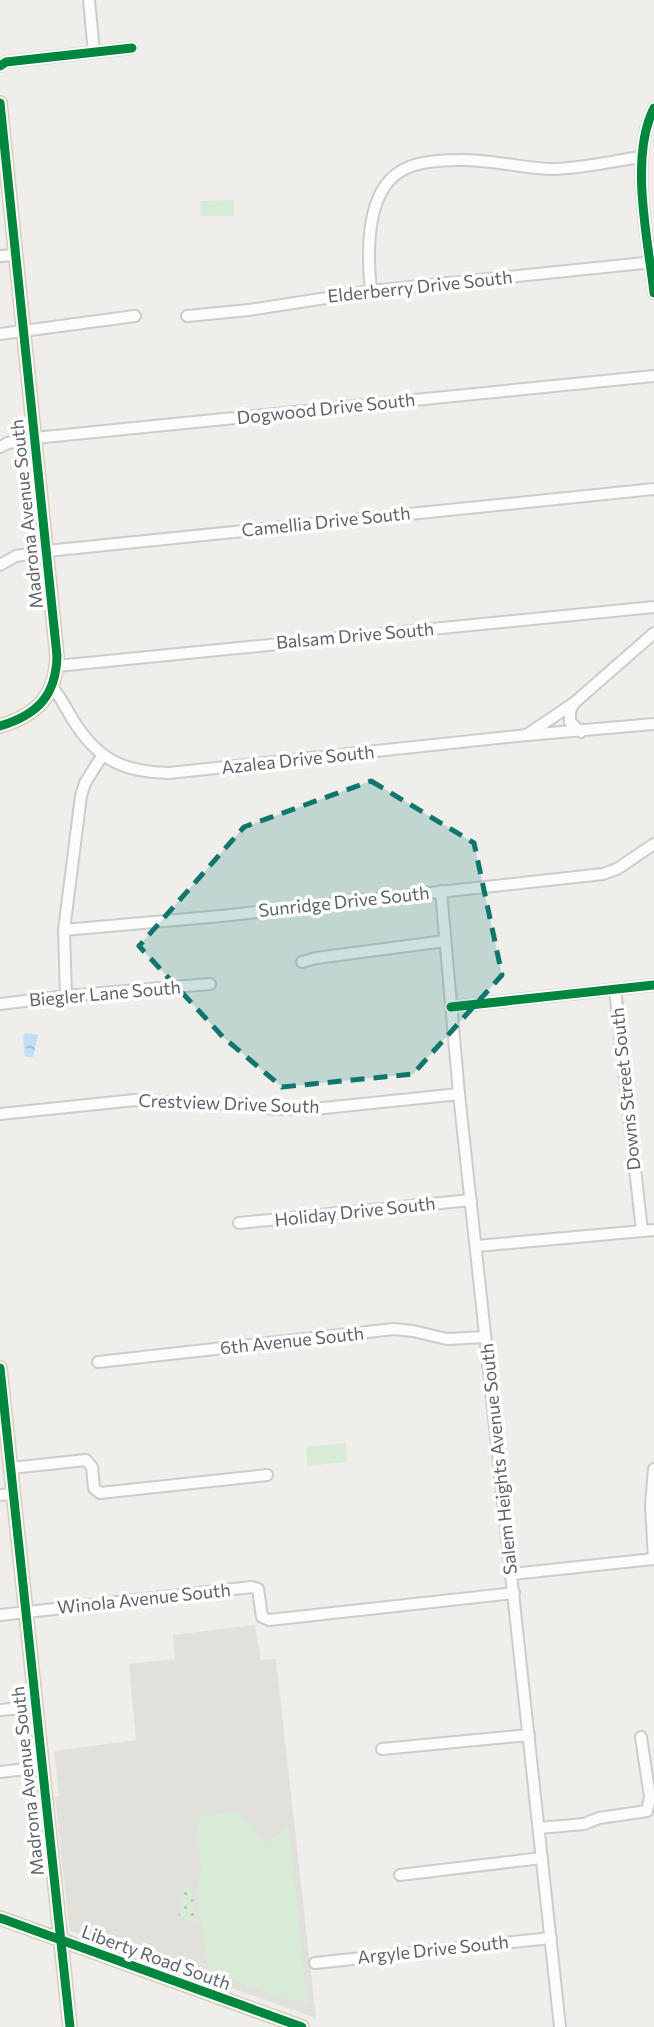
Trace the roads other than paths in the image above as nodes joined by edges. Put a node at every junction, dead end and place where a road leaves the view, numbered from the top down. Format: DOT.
graph roads {
  1 [pos="89,0"];
  2 [pos="132,48"];
  3 [pos="94,52"];
  4 [pos="0,66"];
  5 [pos="0,103"];
  6 [pos="654,108"];
  7 [pos="641,157"];
  8 [pos="649,206"];
  9 [pos="15,255"];
  10 [pos="0,256"];
  11 [pos="652,262"];
  12 [pos="371,290"];
  13 [pos="654,293"];
  14 [pos="135,316"];
  15 [pos="187,316"];
  16 [pos="24,331"];
  17 [pos="0,334"];
  18 [pos="654,376"];
  19 [pos="35,438"];
  20 [pos="0,447"];
  21 [pos="654,489"];
  22 [pos="47,551"];
  23 [pos="0,565"];
  24 [pos="654,607"];
  25 [pos="654,633"];
  26 [pos="57,666"];
  27 [pos="52,687"];
  28 [pos="574,703"];
  29 [pos="654,724"];
  30 [pos="0,726"];
  31 [pos="581,732"];
  32 [pos="527,735"];
  33 [pos="102,756"];
  34 [pos="654,844"];
  35 [pos="440,891"];
  36 [pos="64,930"];
  37 [pos="445,941"];
  38 [pos="302,962"];
  39 [pos="210,984"];
  40 [pos="654,985"];
  41 [pos="615,989"];
  42 [pos="66,996"];
  43 [pos="0,1004"];
  44 [pos="450,1007"];
  45 [pos="459,1094"];
  46 [pos="0,1114"];
  47 [pos="471,1200"];
  48 [pos="239,1223"];
  49 [pos="648,1231"];
  50 [pos="476,1246"];
  51 [pos="485,1337"];
  52 [pos="98,1362"];
  53 [pos="0,1374"];
  54 [pos="11,1468"];
  55 [pos="654,1469"];
  56 [pos="267,1475"];
  57 [pos="14,1494"];
  58 [pos="0,1495"];
  59 [pos="654,1559"];
  60 [pos="512,1574"];
  61 [pos="514,1593"];
  62 [pos="26,1612"];
  63 [pos="0,1615"];
  64 [pos="37,1707"];
  65 [pos="0,1710"];
  66 [pos="529,1735"];
  67 [pos="642,1737"];
  68 [pos="382,1749"];
  69 [pos="650,1766"];
  70 [pos="43,1767"];
  71 [pos="0,1772"];
  72 [pos="539,1828"];
  73 [pos="542,1858"];
  74 [pos="400,1875"];
  75 [pos="0,1919"];
  76 [pos="551,1938"];
  77 [pos="61,1940"];
  78 [pos="315,1963"];
  79 [pos="70,2027"];
  80 [pos="302,2027"];
  81 [pos="561,2027"];
  1 -- 3 [label="street"];
  2 -- 3 [label="street"];
  3 -- 4 [label="street"];
  5 -- 9 [label="main road, Madrona Avenue South"];
  6 -- 7 [label="street"];
  7 -- 8 [label="street"];
  7 -- 12 [label="street"];
  8 -- 11 [label="street"];
  9 -- 10 [label="street"];
  9 -- 16 [label="main road, Madrona Avenue South"];
  11 -- 12 [label="street, Elderberry Drive South"];
  11 -- 13 [label="street"];
  12 -- 15 [label="street, Elderberry Drive South"];
  14 -- 16 [label="street"];
  16 -- 17 [label="street"];
  16 -- 19 [label="main road, Madrona Avenue South"];
  18 -- 19 [label="street, Dogwood Drive South"];
  19 -- 20 [label="street, Dogwood Drive South"];
  19 -- 22 [label="main road, Madrona Avenue South"];
  21 -- 22 [label="street, Camellia Drive South"];
  22 -- 23 [label="street, Camellia Drive South"];
  22 -- 26 [label="main road, Madrona Avenue South"];
  24 -- 26 [label="street, Balsam Drive South"];
  25 -- 28 [label="street"];
  26 -- 27 [label="main road, Madrona Avenue South"];
  27 -- 30 [label="main road, Madrona Avenue South"];
  27 -- 33 [label="street, Azalea Drive South"];
  28 -- 31 [label="street"];
  28 -- 32 [label="street"];
  29 -- 31 [label="street, Azalea Drive South"];
  31 -- 32 [label="street, Azalea Drive South"];
  32 -- 33 [label="street, Azalea Drive South"];
  33 -- 36 [label="street"];
  34 -- 35 [label="street, Sunridge Drive South"];
  35 -- 36 [label="street, Sunridge Drive South"];
  35 -- 37 [label="street, Salem Heights Avenue South"];
  36 -- 42 [label="street"];
  37 -- 38 [label="street"];
  37 -- 44 [label="street, Salem Heights Avenue South"];
  39 -- 42 [label="street, Biegler Lane South"];
  40 -- 41 [label="street"];
  41 -- 44 [label="street"];
  41 -- 49 [label="street, Downs Street South"];
  42 -- 43 [label="street, Biegler Lane South"];
  44 -- 45 [label="street, Salem Heights Avenue South"];
  45 -- 46 [label="street, Crestview Drive South"];
  45 -- 47 [label="street, Salem Heights Avenue South"];
  47 -- 48 [label="street, Holiday Drive South"];
  47 -- 50 [label="street, Salem Heights Avenue South"];
  49 -- 50 [label="street"];
  50 -- 51 [label="street, Salem Heights Avenue South"];
  51 -- 52 [label="street, 6th Avenue South"];
  51 -- 60 [label="street, Salem Heights Avenue South"];
  53 -- 54 [label="main road, Madrona Avenue South"];
  54 -- 56 [label="street"];
  54 -- 57 [label="main road, Madrona Avenue South"];
  55 -- 59 [label="street"];
  57 -- 58 [label="street"];
  57 -- 62 [label="main road, Madrona Avenue South"];
  59 -- 60 [label="street"];
  60 -- 61 [label="street, Salem Heights Avenue South"];
  61 -- 62 [label="street, Winola Avenue South"];
  61 -- 66 [label="street, Salem Heights Avenue South"];
  62 -- 63 [label="street, Winola Avenue South"];
  62 -- 64 [label="main road, Madrona Avenue South"];
  64 -- 65 [label="street"];
  64 -- 70 [label="main road, Madrona Avenue South"];
  66 -- 68 [label="street"];
  66 -- 72 [label="street, Salem Heights Avenue South"];
  67 -- 69 [label="street"];
  69 -- 72 [label="street"];
  70 -- 71 [label="street"];
  70 -- 77 [label="main road, Madrona Avenue South"];
  72 -- 73 [label="street, Salem Heights Avenue South"];
  73 -- 74 [label="street"];
  73 -- 76 [label="street, Salem Heights Avenue South"];
  75 -- 77 [label="main road, Liberty Road South"];
  76 -- 78 [label="street, Argyle Drive South"];
  76 -- 81 [label="street, Salem Heights Avenue South"];
  77 -- 79 [label="main road, Madrona Avenue South"];
  77 -- 80 [label="main road, Liberty Road South"];
}
